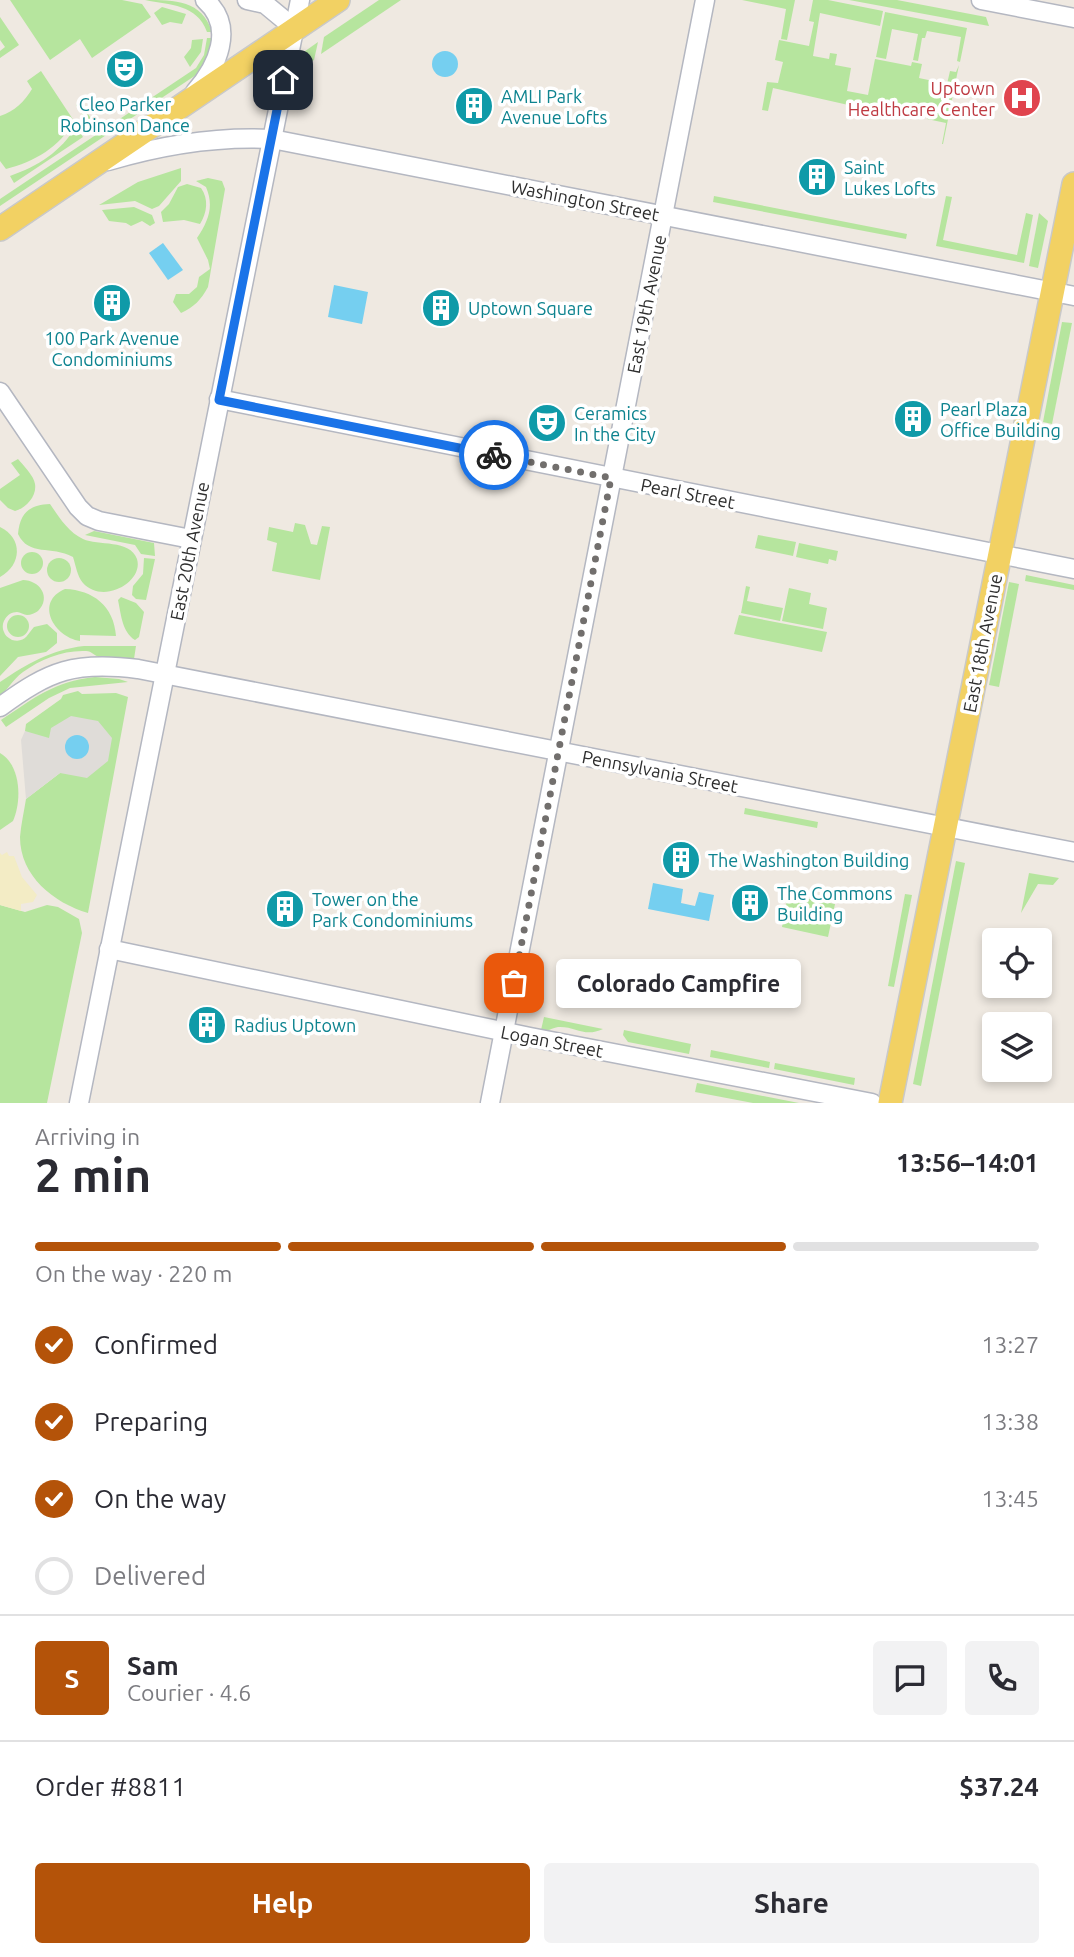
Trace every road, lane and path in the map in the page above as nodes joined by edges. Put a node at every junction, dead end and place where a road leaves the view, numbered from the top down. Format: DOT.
graph roads {
  1 [pos="205,0"];
  2 [pos="247,0"];
  3 [pos="300,0"];
  4 [pos="338,0"];
  5 [pos="705,0"];
  6 [pos="981,0"];
  7 [pos="1074,18"];
  8 [pos="294,28"];
  9 [pos="188,100"];
  10 [pos="272,139"];
  11 [pos="94,164"];
  12 [pos="1074,184"];
  13 [pos="663,215"];
  14 [pos="0,229"];
  15 [pos="1063,294"];
  16 [pos="0,392"];
  17 [pos="219,400"];
  18 [pos="611,478"];
  19 [pos="191,539"];
  20 [pos="1000,554"];
  21 [pos="1074,569"];
  22 [pos="164,673"];
  23 [pos="0,707"];
  24 [pos="559,751"];
  25 [pos="945,827"];
  26 [pos="1074,852"];
  27 [pos="109,949"];
  28 [pos="504,1031"];
  29 [pos="79,1103"];
  30 [pos="490,1103"];
  31 [pos="872,1103"];
  32 [pos="890,1103"];
  1 -- 9 [label="street"];
  2 -- 8 [label="street"];
  3 -- 8 [label="street, East 20th Avenue"];
  4 -- 8 [label="main road"];
  5 -- 13 [label="street, East 19th Avenue"];
  6 -- 7 [label="street"];
  8 -- 9 [label="main road"];
  8 -- 10 [label="street, East 20th Avenue"];
  9 -- 11 [label="main road"];
  10 -- 11 [label="street, Washington Street"];
  10 -- 13 [label="street, Washington Street"];
  10 -- 17 [label="street, East 20th Avenue"];
  11 -- 14 [label="main road"];
  12 -- 15 [label="main road, East 18th Avenue"];
  13 -- 15 [label="street, Washington Street"];
  13 -- 18 [label="street, East 19th Avenue"];
  15 -- 20 [label="main road, East 18th Avenue"];
  16 -- 19 [label="street"];
  17 -- 18 [label="street, Pearl Street"];
  17 -- 19 [label="street, East 20th Avenue"];
  18 -- 20 [label="street, Pearl Street"];
  18 -- 24 [label="street, East 19th Avenue"];
  19 -- 22 [label="street, East 20th Avenue"];
  20 -- 21 [label="street, Pearl Street"];
  20 -- 25 [label="main road, East 18th Avenue"];
  22 -- 23 [label="street, Pennsylvania Street"];
  22 -- 24 [label="street, Pennsylvania Street"];
  22 -- 27 [label="street, East 20th Avenue"];
  24 -- 25 [label="street, Pennsylvania Street"];
  24 -- 28 [label="street, East 19th Avenue"];
  25 -- 26 [label="street, Pennsylvania Street"];
  25 -- 32 [label="main road, East 18th Avenue"];
  27 -- 28 [label="street, Logan Street"];
  27 -- 29 [label="street, East 20th Avenue"];
  28 -- 30 [label="street, East 19th Avenue"];
  28 -- 31 [label="street, Logan Street"];
}
